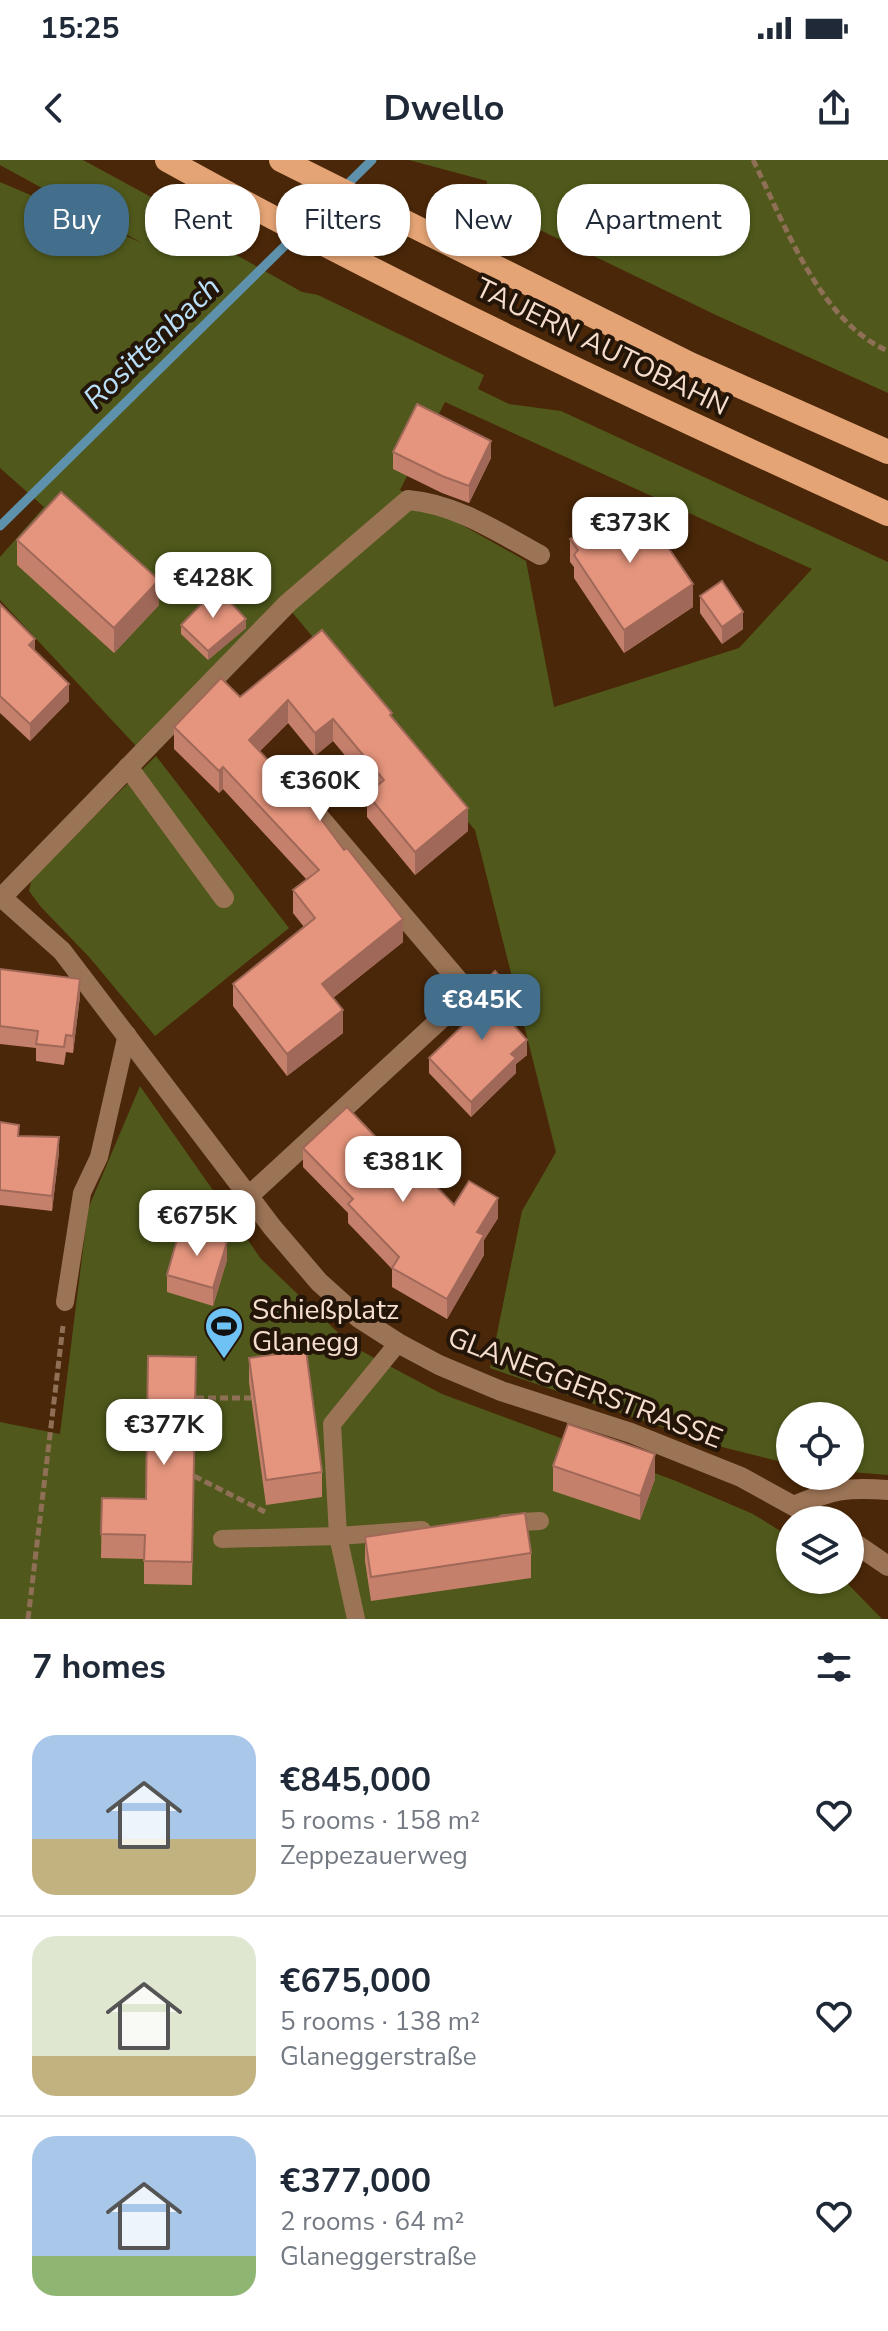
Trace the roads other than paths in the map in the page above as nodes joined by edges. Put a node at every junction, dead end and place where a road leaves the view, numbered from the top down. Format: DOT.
graph roads {
  1 [pos="167,160"];
  2 [pos="281,160"];
  3 [pos="888,452"];
  4 [pos="888,514"];
  5 [pos="540,555"];
  6 [pos="128,767"];
  7 [pos="298,792"];
  8 [pos="1,897"];
  9 [pos="224,898"];
  10 [pos="127,1034"];
  11 [pos="250,1195"];
  12 [pos="65,1302"];
  13 [pos="398,1343"];
  14 [pos="888,1490"];
  15 [pos="796,1505"];
  16 [pos="540,1521"];
  17 [pos="493,1524"];
  18 [pos="447,1528"];
  19 [pos="338,1536"];
  20 [pos="222,1539"];
  21 [pos="864,1550"];
  22 [pos="888,1566"];
  23 [pos="356,1619"];
  1 -- 4 [label="highway, TAUERN AUTOBAHN"];
  2 -- 3 [label="highway, TAUERN AUTOBAHN"];
  5 -- 6 [label="street"];
  6 -- 8 [label="street"];
  6 -- 9 [label="street"];
  7 -- 11 [label="street"];
  8 -- 10 [label="street, GLANEGGERSTRASSE"];
  10 -- 11 [label="street, GLANEGGERSTRASSE"];
  10 -- 12 [label="lane"];
  11 -- 13 [label="street, GLANEGGERSTRASSE"];
  13 -- 15 [label="street, GLANEGGERSTRASSE"];
  13 -- 19 [label="lane"];
  14 -- 15 [label="street"];
  16 -- 17 [label="lane"];
  18 -- 19 [label="lane"];
  19 -- 20 [label="lane"];
  19 -- 23 [label="lane"];
  21 -- 22 [label="street"];
}
